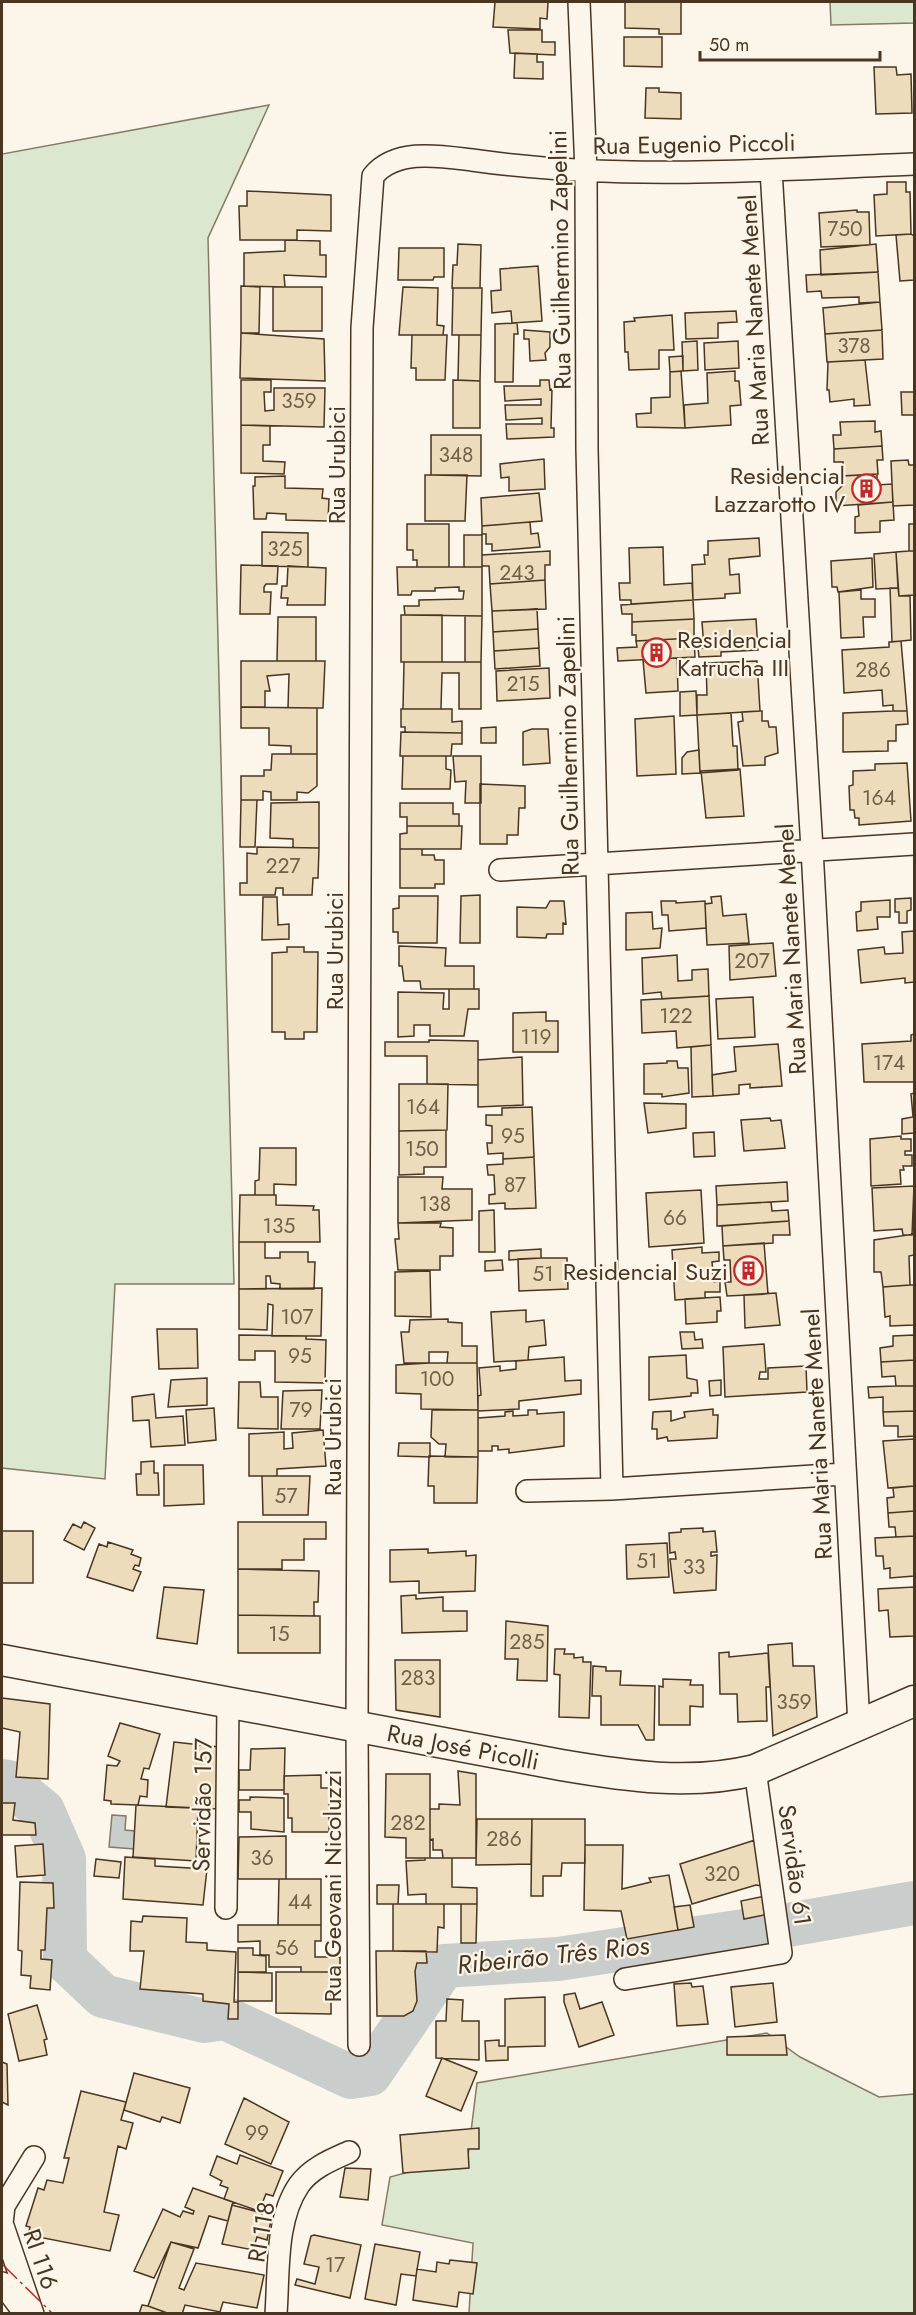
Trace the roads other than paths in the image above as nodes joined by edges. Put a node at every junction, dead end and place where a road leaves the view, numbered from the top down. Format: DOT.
graph roads {
  1 [pos="579,2"];
  2 [pos="915,165"];
  3 [pos="771,170"];
  4 [pos="586,172"];
  5 [pos="374,176"];
  6 [pos="915,844"];
  7 [pos="812,849"];
  8 [pos="597,865"];
  9 [pos="500,870"];
  10 [pos="844,1474"];
  11 [pos="612,1489"];
  12 [pos="527,1491"];
  13 [pos="2,1660"];
  14 [pos="915,1701"];
  15 [pos="228,1703"];
  16 [pos="859,1725"];
  17 [pos="357,1727"];
  18 [pos="755,1770"];
  19 [pos="226,1908"];
  20 [pos="625,1979"];
  21 [pos="359,2045"];
  22 [pos="350,2152"];
  23 [pos="34,2157"];
  24 [pos="2,2283"];
  25 [pos="24,2313"];
  26 [pos="33,2313"];
  27 [pos="276,2313"];
  1 -- 4 [label="street, Rua Guilhermino Zapelini"];
  2 -- 3 [label="street, Rua Eugenio Piccoli"];
  3 -- 4 [label="street, Rua Eugenio Piccoli"];
  3 -- 7 [label="street, Rua Maria Nanete Menel"];
  4 -- 5 [label="street, Rua Eugenio Piccoli"];
  4 -- 8 [label="street, Rua Guilhermino Zapelini"];
  5 -- 17 [label="street, Rua Urubici"];
  6 -- 7 [label="street"];
  7 -- 8 [label="street"];
  7 -- 10 [label="street, Rua Maria Nanete Menel"];
  8 -- 9 [label="street"];
  8 -- 11 [label="street, Rua Guilhermino Zapelini"];
  10 -- 11 [label="street"];
  10 -- 16 [label="street, Rua Maria Nanete Menel"];
  11 -- 12 [label="street"];
  13 -- 15 [label="street, Rua José Picolli"];
  14 -- 16 [label="street, Rua José Picolli"];
  15 -- 17 [label="street, Rua José Picolli"];
  15 -- 19 [label="street, Servidão 157"];
  16 -- 18 [label="street, Rua José Picolli"];
  17 -- 18 [label="street, Rua José Picolli"];
  17 -- 21 [label="street, Rua Geovani Nicoluzzi"];
  18 -- 20 [label="street, Servidão 61"];
  22 -- 27 [label="street, RI 118"];
  23 -- 26 [label="street, RI 116"];
  24 -- 25 [label="street"];
}
